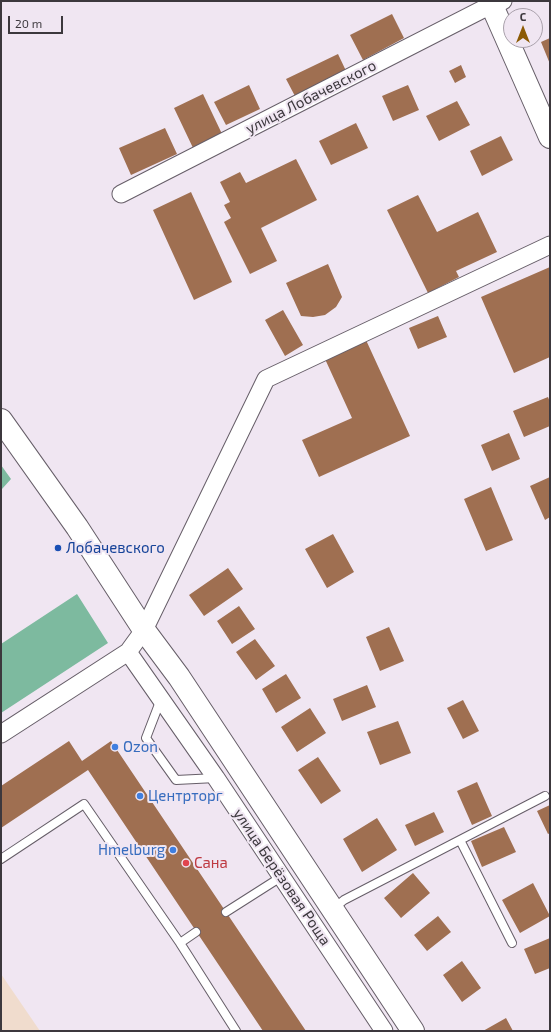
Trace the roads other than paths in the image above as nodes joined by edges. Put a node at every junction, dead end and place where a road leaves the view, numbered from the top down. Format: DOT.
graph roads {
  1 [pos="494,2"];
  2 [pos="550,137"];
  3 [pos="120,194"];
  4 [pos="550,245"];
  5 [pos="1,420"];
  6 [pos="144,630"];
  7 [pos="128,652"];
  8 [pos="160,699"];
  9 [pos="1,734"];
  10 [pos="216,778"];
  11 [pos="545,796"];
  12 [pos="460,840"];
  13 [pos="1,859"];
  14 [pos="281,877"];
  15 [pos="332,910"];
  16 [pos="226,912"];
  17 [pos="196,932"];
  18 [pos="180,943"];
  19 [pos="512,943"];
  20 [pos="236,1031"];
  21 [pos="384,1031"];
  22 [pos="413,1031"];
  1 -- 2 [label="main road"];
  1 -- 3 [label="street, улица Лобачевского"];
  4 -- 6 [label="street"];
  5 -- 6 [label="main road"];
  6 -- 7 [label="street"];
  6 -- 15 [label="main road"];
  7 -- 8 [label="street, улица Берёзовая Роща"];
  7 -- 9 [label="street"];
  8 -- 10 [label="street, улица Берёзовая Роща"];
  8 -- 10 [label="lane"];
  10 -- 14 [label="street, улица Берёзовая Роща"];
  11 -- 12 [label="lane"];
  12 -- 15 [label="lane"];
  12 -- 19 [label="lane"];
  13 -- 18 [label="lane"];
  14 -- 16 [label="lane"];
  14 -- 21 [label="street, улица Берёзовая Роща"];
  15 -- 22 [label="main road"];
  17 -- 18 [label="lane"];
  18 -- 20 [label="lane"];
}
